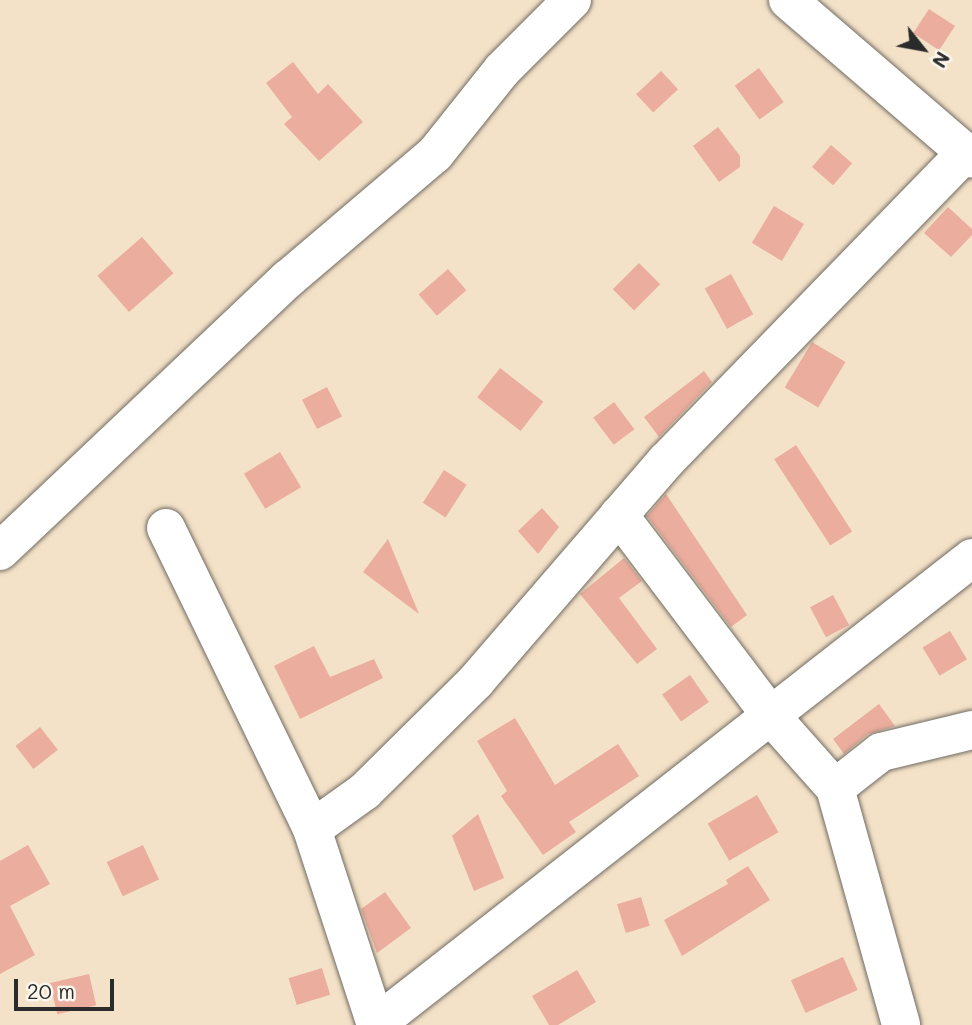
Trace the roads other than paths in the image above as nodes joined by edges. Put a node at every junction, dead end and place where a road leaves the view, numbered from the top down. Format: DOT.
graph roads {
  1 [pos="572,0"];
  2 [pos="788,0"];
  3 [pos="969,156"];
  4 [pos="619,514"];
  5 [pos="166,528"];
  6 [pos="0,551"];
  7 [pos="972,558"];
  8 [pos="771,716"];
  9 [pos="972,730"];
  10 [pos="835,788"];
  11 [pos="312,829"];
  12 [pos="375,1025"];
  13 [pos="901,1025"];
  1 -- 6 [label="street"];
  2 -- 3 [label="street"];
  3 -- 4 [label="street"];
  4 -- 8 [label="street"];
  4 -- 11 [label="street"];
  5 -- 11 [label="street"];
  7 -- 8 [label="street"];
  8 -- 10 [label="street"];
  8 -- 12 [label="street"];
  9 -- 10 [label="street"];
  10 -- 13 [label="street"];
  11 -- 12 [label="street"];
}
